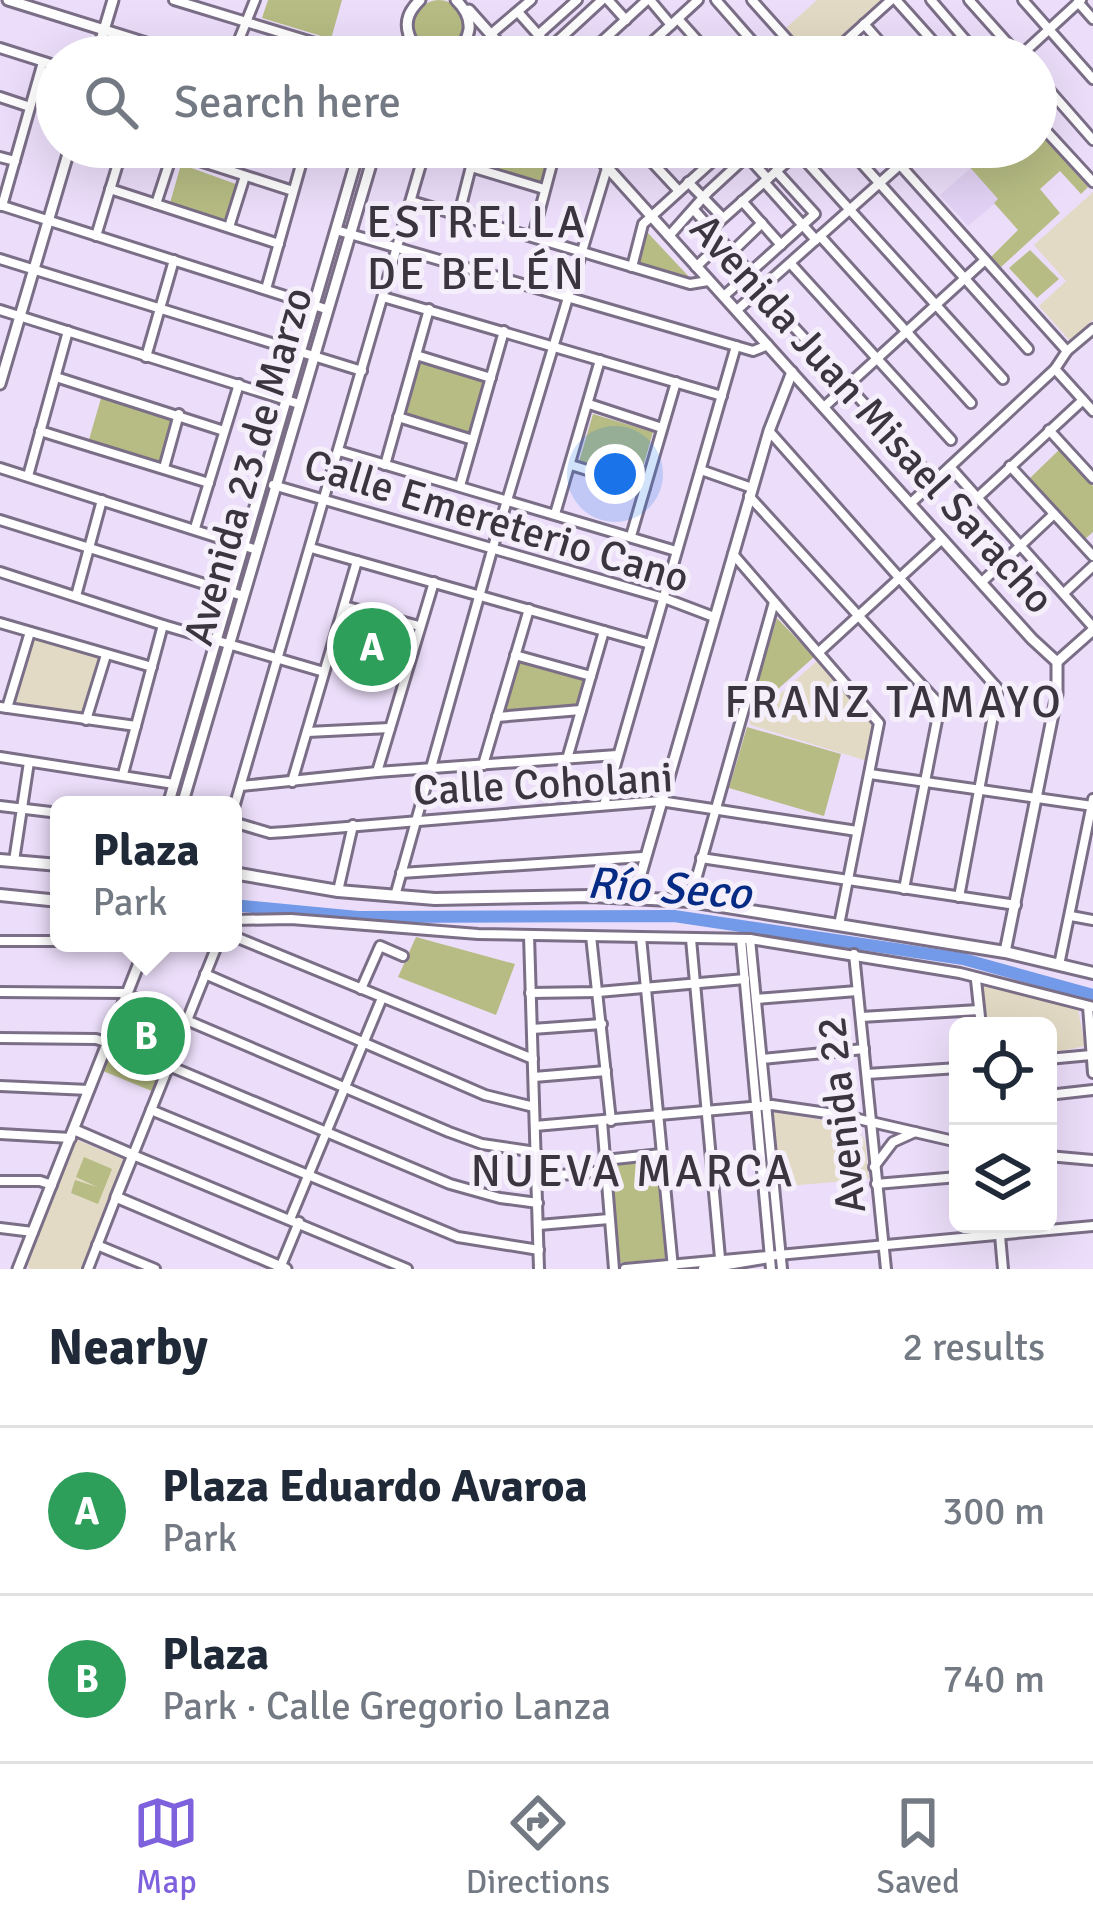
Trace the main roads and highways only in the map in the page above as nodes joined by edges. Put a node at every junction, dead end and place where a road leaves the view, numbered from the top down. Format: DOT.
graph roads {
  1 [pos="0,860"];
  2 [pos="50,864"];
  3 [pos="242,874"];
  4 [pos="0,895"];
  5 [pos="50,900"];
  6 [pos="1093,973"];
  1 -- 2 [label="main road"];
  3 -- 6 [label="main road"];
  4 -- 5 [label="main road"];
}
